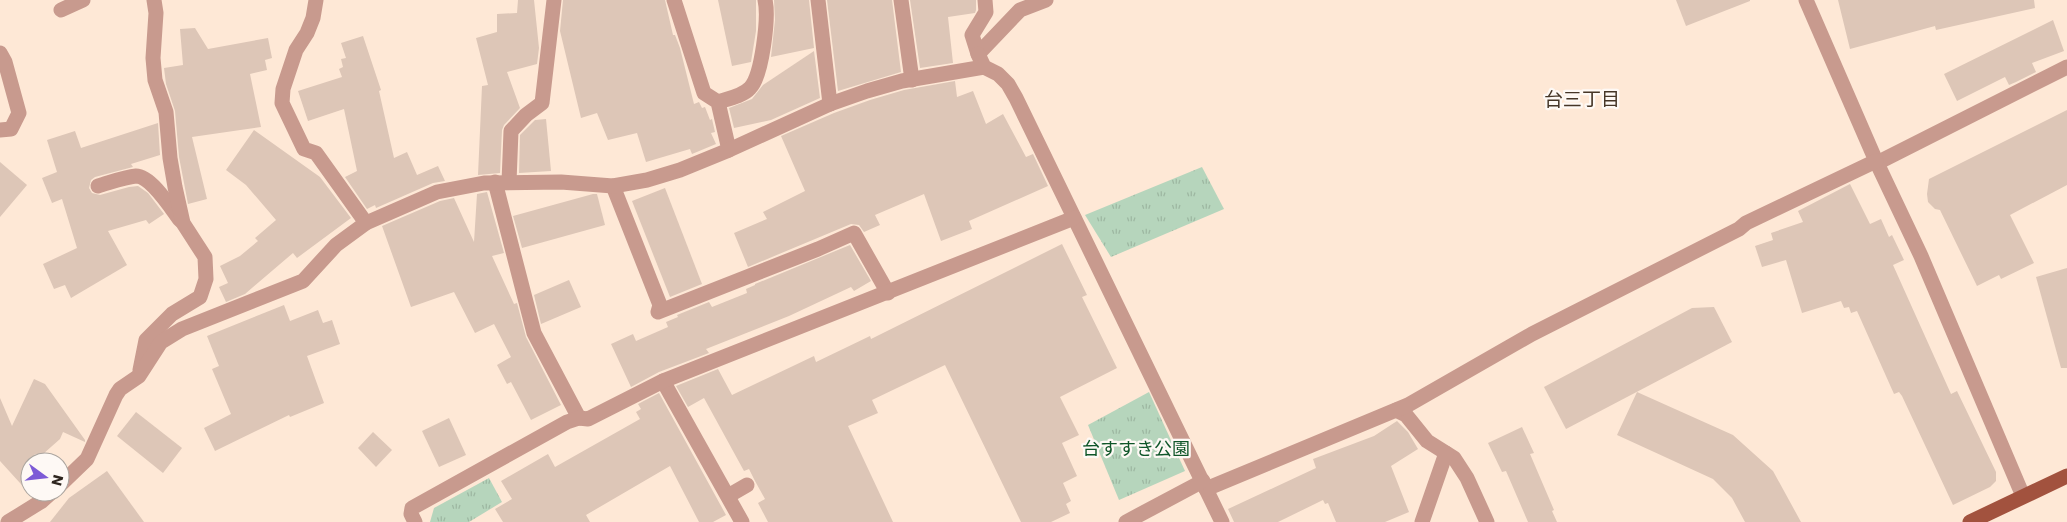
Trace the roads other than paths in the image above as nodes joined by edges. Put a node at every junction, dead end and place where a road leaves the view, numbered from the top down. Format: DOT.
graph roads {
  1 [pos="83,0"];
  2 [pos="154,0"];
  3 [pos="316,0"];
  4 [pos="554,0"];
  5 [pos="674,0"];
  6 [pos="765,0"];
  7 [pos="818,0"];
  8 [pos="901,0"];
  9 [pos="985,0"];
  10 [pos="1046,0"];
  11 [pos="1806,0"];
  12 [pos="61,10"];
  13 [pos="0,53"];
  14 [pos="981,60"];
  15 [pos="2067,67"];
  16 [pos="912,80"];
  17 [pos="718,102"];
  18 [pos="830,104"];
  19 [pos="0,130"];
  20 [pos="729,150"];
  21 [pos="1877,162"];
  22 [pos="502,182"];
  23 [pos="98,186"];
  24 [pos="613,186"];
  25 [pos="1074,218"];
  26 [pos="183,223"];
  27 [pos="366,223"];
  28 [pos="888,293"];
  29 [pos="139,376"];
  30 [pos="663,381"];
  31 [pos="1396,410"];
  32 [pos="579,418"];
  33 [pos="1446,453"];
  34 [pos="70,475"];
  35 [pos="2067,476"];
  36 [pos="747,485"];
  37 [pos="1205,485"];
  38 [pos="728,496"];
  39 [pos="2023,496"];
  40 [pos="39,502"];
  41 [pos="8,522"];
  42 [pos="415,522"];
  43 [pos="742,522"];
  44 [pos="1126,522"];
  45 [pos="1222,522"];
  46 [pos="1422,522"];
  47 [pos="1487,522"];
  48 [pos="1970,522"];
  1 -- 12 [label="street"];
  2 -- 26 [label="street"];
  3 -- 27 [label="street"];
  4 -- 22 [label="street"];
  5 -- 17 [label="street"];
  6 -- 17 [label="street"];
  7 -- 18 [label="street"];
  8 -- 16 [label="street"];
  9 -- 14 [label="street"];
  10 -- 14 [label="street"];
  11 -- 21 [label="street"];
  13 -- 19 [label="street"];
  14 -- 16 [label="street"];
  14 -- 25 [label="street"];
  15 -- 21 [label="street"];
  16 -- 18 [label="street"];
  17 -- 20 [label="street"];
  18 -- 20 [label="street"];
  20 -- 24 [label="street"];
  21 -- 31 [label="street"];
  21 -- 39 [label="street"];
  22 -- 24 [label="street"];
  22 -- 27 [label="street"];
  22 -- 32 [label="street"];
  23 -- 26 [label="street"];
  24 -- 28 [label="street"];
  25 -- 28 [label="street"];
  25 -- 37 [label="street"];
  26 -- 29 [label="street"];
  27 -- 29 [label="street"];
  28 -- 30 [label="street"];
  29 -- 34 [label="street"];
  30 -- 32 [label="street"];
  30 -- 38 [label="street"];
  31 -- 33 [label="street"];
  31 -- 37 [label="street"];
  32 -- 42 [label="street"];
  33 -- 46 [label="street"];
  33 -- 47 [label="street"];
  35 -- 39 [label="main road"];
  36 -- 38 [label="street"];
  37 -- 44 [label="street"];
  37 -- 45 [label="street"];
  38 -- 43 [label="street"];
  39 -- 48 [label="main road"];
  40 -- 41 [label="street"];
}
